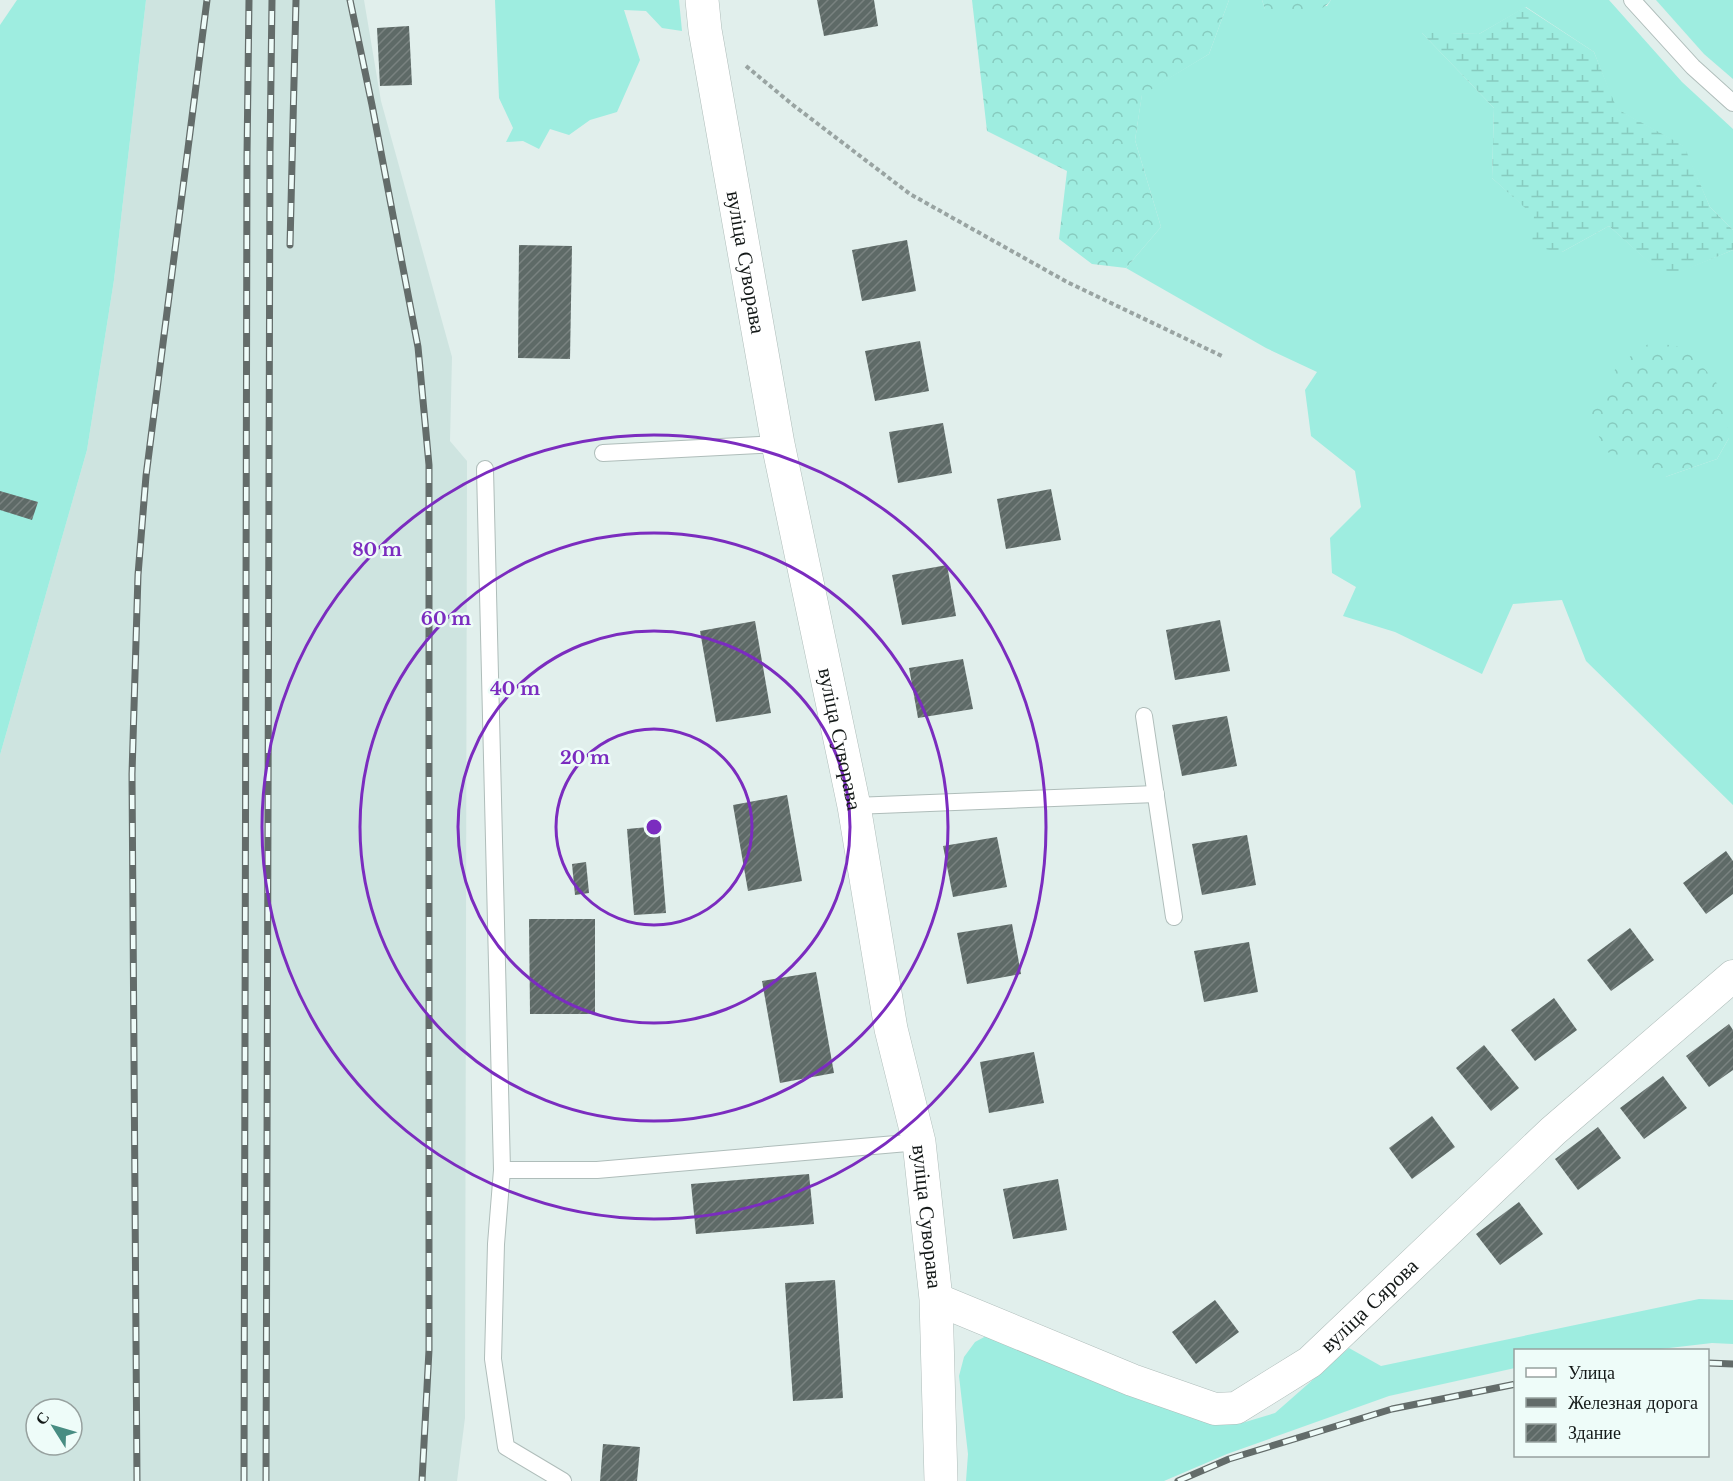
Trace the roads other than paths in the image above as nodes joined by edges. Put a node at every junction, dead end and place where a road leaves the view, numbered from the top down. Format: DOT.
graph roads {
  1 [pos="1632,0"];
  2 [pos="703,15"];
  3 [pos="1733,103"];
  4 [pos="778,444"];
  5 [pos="603,453"];
  6 [pos="485,469"];
  7 [pos="1144,716"];
  8 [pos="1156,794"];
  9 [pos="854,806"];
  10 [pos="1174,917"];
  11 [pos="1733,976"];
  12 [pos="919,1142"];
  13 [pos="502,1170"];
  14 [pos="936,1299"];
  15 [pos="563,1481"];
  16 [pos="941,1481"];
  1 -- 3 [label="lane"];
  2 -- 4 [label="street, вуліца Суворава"];
  4 -- 5 [label="lane"];
  4 -- 9 [label="street, вуліца Суворава"];
  6 -- 13 [label="lane"];
  7 -- 8 [label="lane"];
  8 -- 9 [label="lane"];
  8 -- 10 [label="lane"];
  9 -- 12 [label="street, вуліца Суворава"];
  11 -- 14 [label="street, вуліца Сярова"];
  12 -- 13 [label="lane"];
  12 -- 14 [label="street, вуліца Суворава"];
  13 -- 15 [label="lane"];
  14 -- 16 [label="street, вуліца Суворава"];
}
